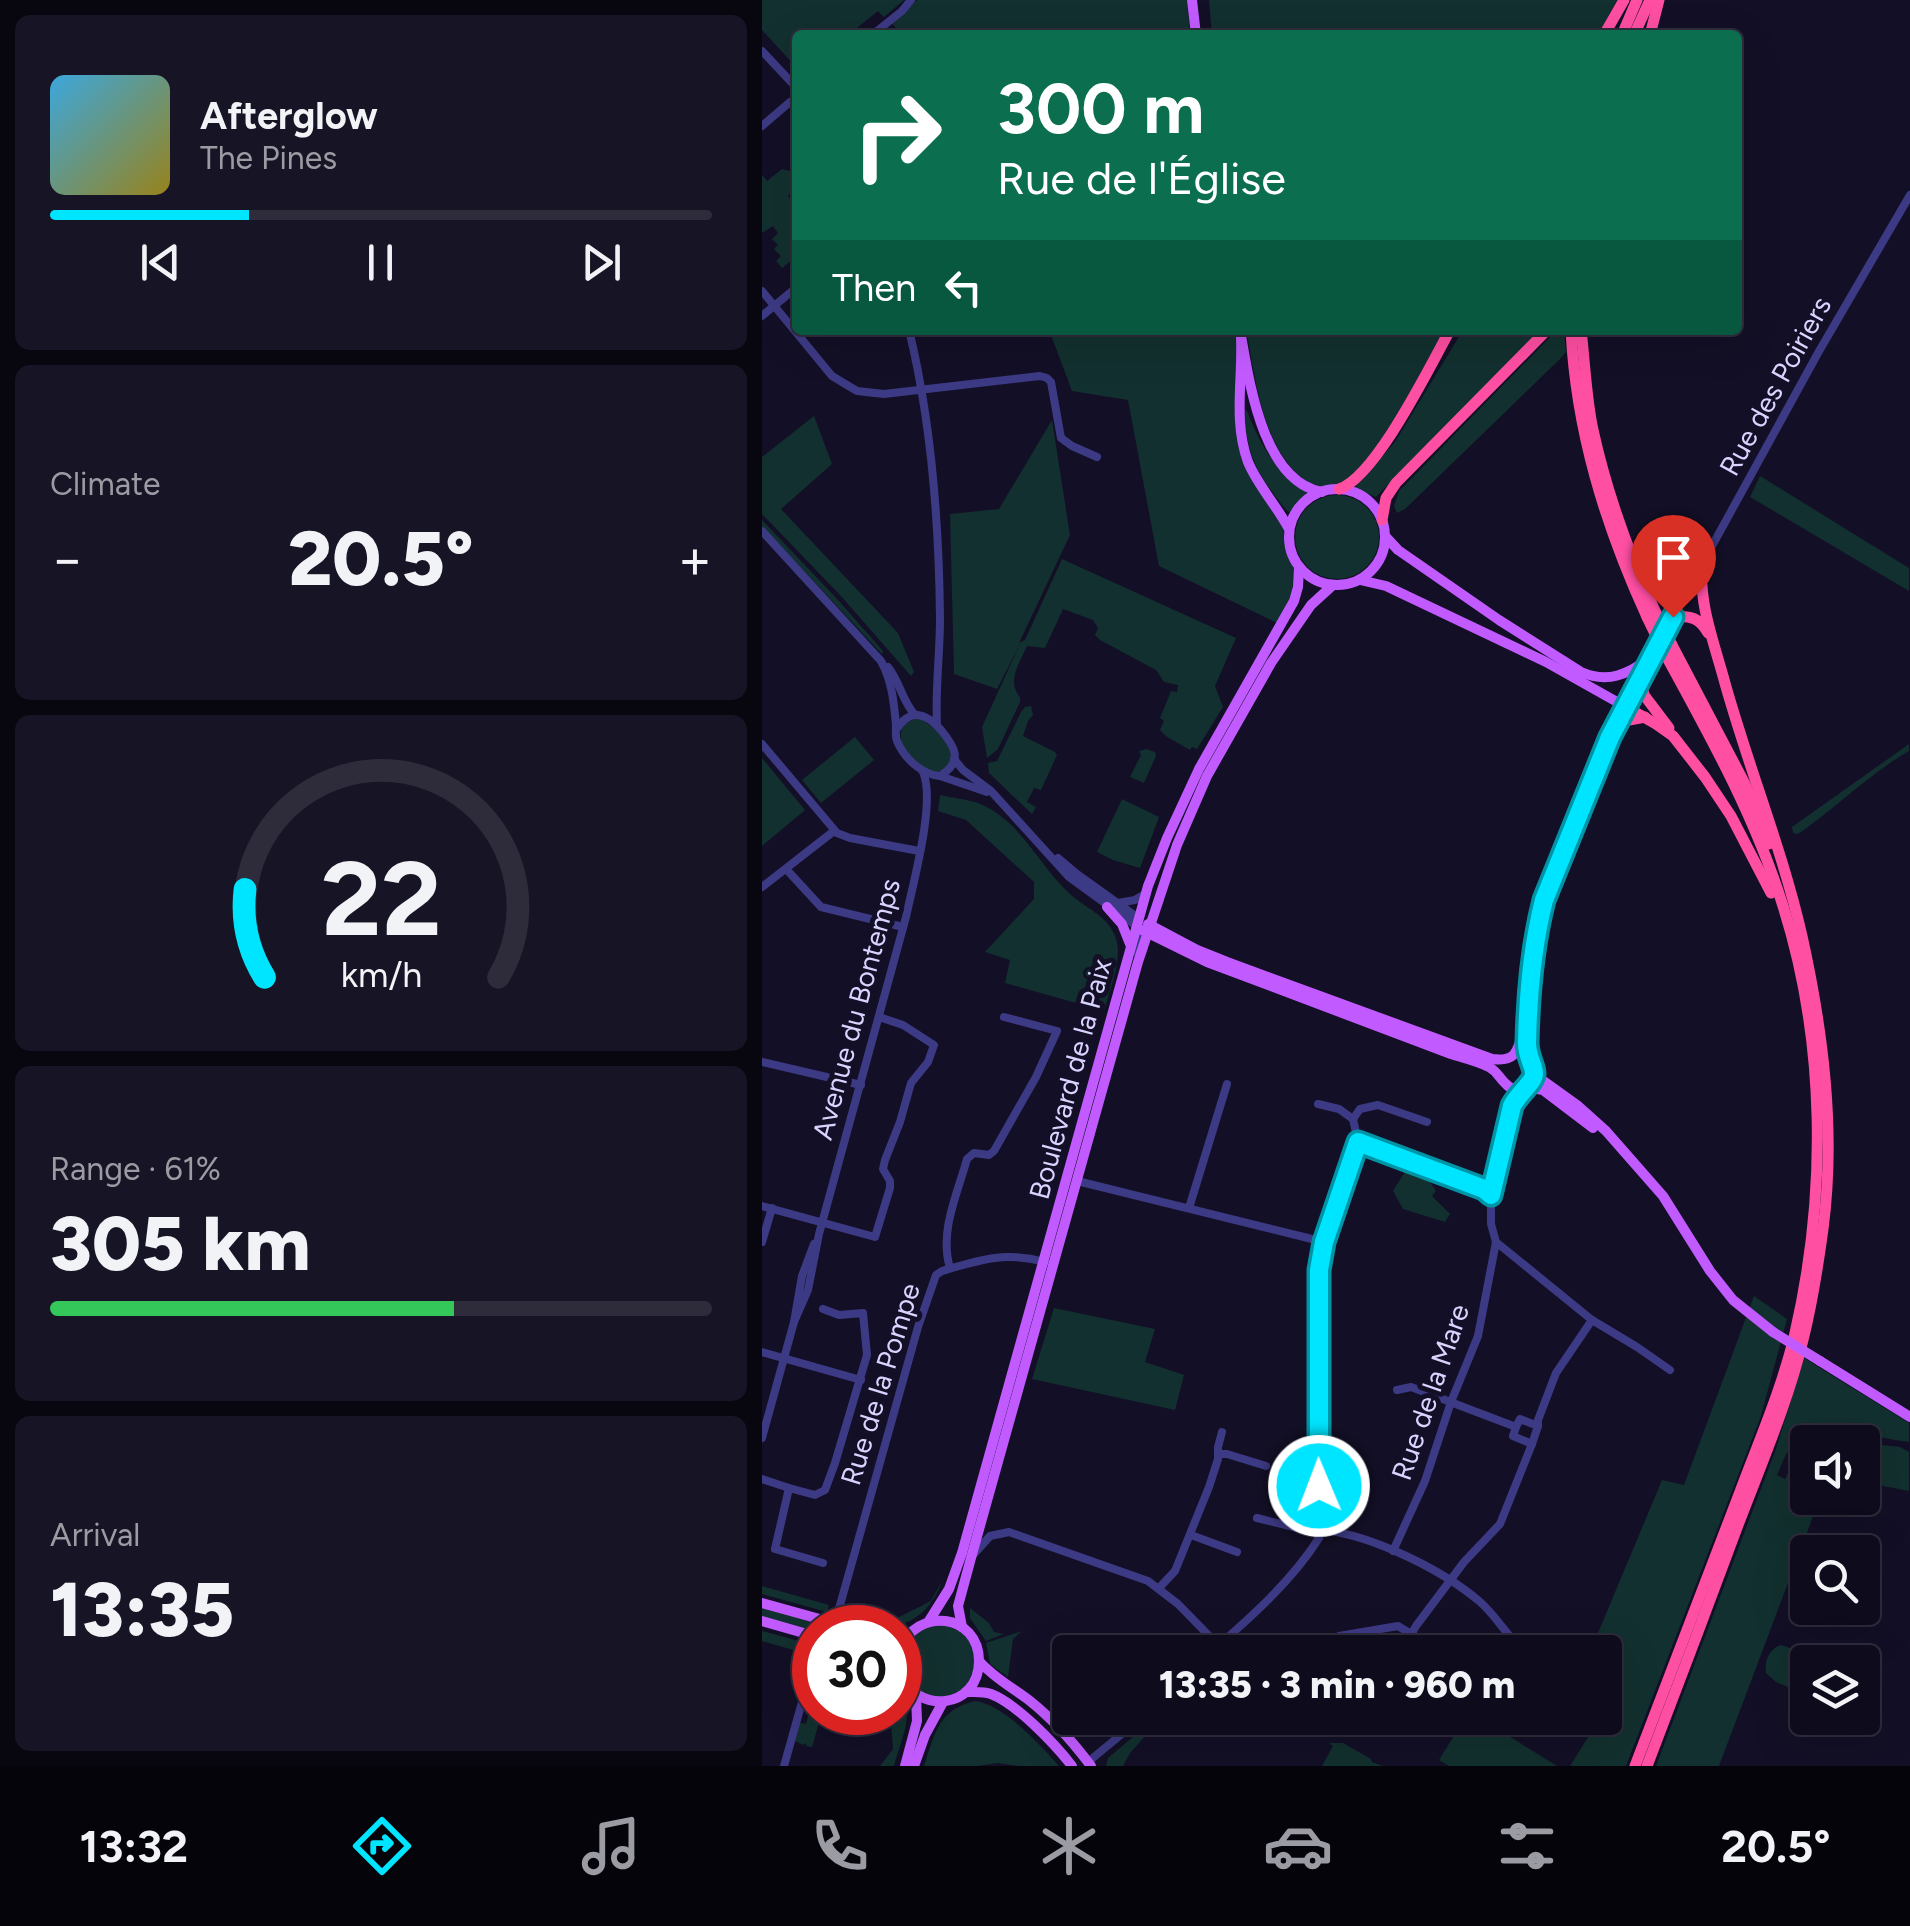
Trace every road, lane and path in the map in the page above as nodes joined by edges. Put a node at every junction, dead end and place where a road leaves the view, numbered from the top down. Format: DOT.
graph roads {
  1 [pos="910,0"];
  2 [pos="1192,0"];
  3 [pos="1624,0"];
  4 [pos="1637,0"];
  5 [pos="1650,0"];
  6 [pos="1659,0"];
  7 [pos="878,30"];
  8 [pos="1195,30"];
  9 [pos="1607,30"];
  10 [pos="1624,30"];
  11 [pos="1636,30"];
  12 [pos="1651,30"];
  13 [pos="762,51"];
  14 [pos="792,80"];
  15 [pos="792,105"];
  16 [pos="762,126"];
  17 [pos="1910,195"];
  18 [pos="762,291"];
  19 [pos="792,291"];
  20 [pos="774,306"];
  21 [pos="762,316"];
  22 [pos="792,328"];
  23 [pos="798,335"];
  24 [pos="910,335"];
  25 [pos="1241,335"];
  26 [pos="1241,335"];
  27 [pos="1447,335"];
  28 [pos="1542,335"];
  29 [pos="1571,335"];
  30 [pos="1582,335"];
  31 [pos="921,388"];
  32 [pos="1097,457"];
  33 [pos="1339,490"];
  34 [pos="1322,492"];
  35 [pos="1382,520"];
  36 [pos="1290,530"];
  37 [pos="762,531"];
  38 [pos="1385,536"];
  39 [pos="1702,565"];
  40 [pos="1299,567"];
  41 [pos="1359,580"];
  42 [pos="1334,586"];
  43 [pos="1652,615"];
  44 [pos="1673,617"];
  45 [pos="1668,648"];
  46 [pos="1716,651"];
  47 [pos="1651,658"];
  48 [pos="882,661"];
  49 [pos="1641,681"];
  50 [pos="1594,689"];
  51 [pos="937,702"];
  52 [pos="1626,708"];
  53 [pos="919,715"];
  54 [pos="1644,718"];
  55 [pos="936,725"];
  56 [pos="896,730"];
  57 [pos="1613,731"];
  58 [pos="762,744"];
  59 [pos="1682,747"];
  60 [pos="954,759"];
  61 [pos="1185,764"];
  62 [pos="1198,771"];
  63 [pos="922,772"];
  64 [pos="939,776"];
  65 [pos="928,791"];
  66 [pos="998,798"];
  67 [pos="834,831"];
  68 [pos="919,850"];
  69 [pos="788,870"];
  70 [pos="762,887"];
  71 [pos="1146,890"];
  72 [pos="1113,905"];
  73 [pos="1156,906"];
  74 [pos="1143,925"];
  75 [pos="903,927"];
  76 [pos="1168,940"];
  77 [pos="1803,942"];
  78 [pos="1136,947"];
  79 [pos="1138,962"];
  80 [pos="1530,988"];
  81 [pos="879,1017"];
  82 [pos="1004,1017"];
  83 [pos="1509,1059"];
  84 [pos="762,1062"];
  85 [pos="1531,1066"];
  86 [pos="1501,1076"];
  87 [pos="1226,1084"];
  88 [pos="860,1085"];
  89 [pos="1510,1087"];
  90 [pos="1525,1088"];
  91 [pos="1318,1104"];
  92 [pos="1512,1106"];
  93 [pos="1353,1119"];
  94 [pos="1427,1122"];
  95 [pos="1358,1142"];
  96 [pos="1624,1151"];
  97 [pos="1073,1153"];
  98 [pos="1077,1180"];
  99 [pos="1062,1190"];
  100 [pos="1491,1195"];
  101 [pos="767,1207"];
  102 [pos="1189,1208"];
  103 [pos="822,1222"];
  104 [pos="1812,1224"];
  105 [pos="762,1242"];
  106 [pos="1324,1242"];
  107 [pos="1496,1242"];
  108 [pos="1048,1263"];
  109 [pos="950,1268"];
  110 [pos="822,1310"];
  111 [pos="1592,1320"];
  112 [pos="762,1352"];
  113 [pos="784,1358"];
  114 [pos="1670,1370"];
  115 [pos="861,1380"];
  116 [pos="1397,1390"];
  117 [pos="1452,1402"];
  118 [pos="1910,1417"];
  119 [pos="1538,1426"];
  120 [pos="1516,1428"];
  121 [pos="1222,1432"];
  122 [pos="762,1438"];
  123 [pos="1531,1446"];
  124 [pos="1220,1454"];
  125 [pos="1266,1466"];
  126 [pos="762,1478"];
  127 [pos="789,1488"];
  128 [pos="1258,1518"];
  129 [pos="1319,1531"];
  130 [pos="1190,1535"];
  131 [pos="1392,1551"];
  132 [pos="1237,1552"];
  133 [pos="971,1558"];
  134 [pos="824,1563"];
  135 [pos="1451,1580"];
  136 [pos="1159,1588"];
  137 [pos="762,1602"];
  138 [pos="840,1605"];
  139 [pos="792,1611"];
  140 [pos="762,1621"];
  141 [pos="929,1621"];
  142 [pos="922,1624"];
  143 [pos="962,1627"];
  144 [pos="792,1630"];
  145 [pos="1412,1634"];
  146 [pos="1207,1635"];
  147 [pos="1229,1635"];
  148 [pos="1345,1635"];
  149 [pos="1509,1635"];
  150 [pos="980,1661"];
  151 [pos="964,1692"];
  152 [pos="922,1697"];
  153 [pos="942,1702"];
  154 [pos="793,1735"];
  155 [pos="913,1735"];
  156 [pos="1122,1735"];
  157 [pos="1089,1764"];
  158 [pos="784,1766"];
  159 [pos="905,1766"];
  160 [pos="914,1766"];
  161 [pos="1072,1766"];
  162 [pos="1635,1766"];
  163 [pos="1647,1766"];
  1 -- 7 [label="street"];
  2 -- 8 [label="main road"];
  3 -- 9 [label="highway"];
  4 -- 10 [label="highway"];
  5 -- 11 [label="highway"];
  6 -- 12 [label="highway"];
  13 -- 14 [label="street"];
  15 -- 16 [label="street"];
  17 -- 39 [label="street, Rue des Poiriers"];
  18 -- 20 [label="street"];
  19 -- 20 [label="street"];
  20 -- 21 [label="street"];
  20 -- 22 [label="street"];
  23 -- 31 [label="street"];
  24 -- 31 [label="street"];
  25 -- 34 [label="main road"];
  26 -- 36 [label="main road"];
  27 -- 33 [label="highway"];
  28 -- 35 [label="highway"];
  29 -- 43 [label="highway"];
  30 -- 43 [label="highway"];
  31 -- 32 [label="street"];
  31 -- 51 [label="street"];
  33 -- 34 [label="main road"];
  33 -- 35 [label="main road"];
  34 -- 36 [label="main road"];
  35 -- 38 [label="main road"];
  36 -- 40 [label="main road"];
  37 -- 48 [label="street"];
  38 -- 41 [label="main road"];
  38 -- 47 [label="main road"];
  39 -- 44 [label="street, Rue des Poiriers"];
  39 -- 46 [label="highway"];
  40 -- 42 [label="main road"];
  40 -- 62 [label="main road"];
  41 -- 42 [label="main road"];
  41 -- 50 [label="main road"];
  42 -- 73 [label="main road"];
  43 -- 45 [label="highway, bridge"];
  44 -- 46 [label="highway"];
  44 -- 47 [label="main road, Rue des Poiriers"];
  45 -- 77 [label="highway"];
  45 -- 104 [label="highway"];
  46 -- 77 [label="highway"];
  47 -- 49 [label="main road, Rue des Poiriers"];
  48 -- 53 [label="street"];
  48 -- 56 [label="street"];
  49 -- 52 [label="main road, Rue des Poiriers"];
  49 -- 59 [label="highway"];
  50 -- 52 [label="main road"];
  50 -- 57 [label="main road"];
  51 -- 53 [label="street"];
  51 -- 55 [label="street"];
  52 -- 54 [label="highway"];
  52 -- 57 [label="main road, Rue des Poiriers"];
  53 -- 55 [label="street"];
  53 -- 56 [label="street"];
  54 -- 57 [label="highway"];
  54 -- 59 [label="highway"];
  55 -- 60 [label="street"];
  56 -- 63 [label="street"];
  57 -- 80 [label="main road, Rue des Poiriers"];
  58 -- 67 [label="street"];
  59 -- 104 [label="highway"];
  60 -- 64 [label="street"];
  60 -- 66 [label="street"];
  61 -- 62 [label="street"];
  62 -- 71 [label="main road"];
  63 -- 64 [label="street"];
  63 -- 65 [label="street, Avenue du Bontemps"];
  64 -- 65 [label="street, Avenue du Bontemps"];
  64 -- 66 [label="street"];
  65 -- 68 [label="street, Avenue du Bontemps"];
  66 -- 72 [label="street"];
  67 -- 68 [label="street"];
  67 -- 69 [label="street"];
  68 -- 75 [label="street, Avenue du Bontemps"];
  69 -- 70 [label="street"];
  69 -- 75 [label="street"];
  71 -- 72 [label="street"];
  71 -- 74 [label="main road"];
  72 -- 74 [label="street"];
  72 -- 78 [label="main road"];
  73 -- 74 [label="main road"];
  73 -- 76 [label="main road"];
  74 -- 76 [label="main road"];
  74 -- 78 [label="main road, Boulevard de la Paix"];
  74 -- 79 [label="street"];
  75 -- 81 [label="street, Avenue du Bontemps"];
  76 -- 78 [label="main road"];
  76 -- 83 [label="main road"];
  76 -- 86 [label="main road"];
  77 -- 163 [label="highway"];
  78 -- 79 [label="main road, Boulevard de la Paix"];
  78 -- 97 [label="main road, Boulevard de la Paix"];
  79 -- 98 [label="main road, Boulevard de la Paix"];
  80 -- 83 [label="main road"];
  80 -- 85 [label="main road"];
  81 -- 88 [label="street, Avenue du Bontemps"];
  81 -- 103 [label="street"];
  82 -- 109 [label="street"];
  83 -- 85 [label="main road"];
  83 -- 86 [label="main road"];
  84 -- 88 [label="street"];
  85 -- 90 [label="main road"];
  85 -- 96 [label="main road"];
  86 -- 89 [label="main road"];
  87 -- 102 [label="street"];
  88 -- 103 [label="street, Avenue du Bontemps"];
  89 -- 90 [label="main road"];
  89 -- 92 [label="street"];
  90 -- 92 [label="street"];
  90 -- 96 [label="main road"];
  91 -- 93 [label="street"];
  92 -- 100 [label="street"];
  93 -- 94 [label="street"];
  93 -- 95 [label="street"];
  95 -- 100 [label="street"];
  95 -- 106 [label="street"];
  96 -- 118 [label="main road, bridge"];
  97 -- 98 [label="street"];
  97 -- 99 [label="main road, Boulevard de la Paix"];
  98 -- 99 [label="street"];
  98 -- 102 [label="street"];
  98 -- 108 [label="main road, Boulevard de la Paix"];
  99 -- 108 [label="main road, Boulevard de la Paix"];
  100 -- 107 [label="street"];
  101 -- 103 [label="street"];
  101 -- 105 [label="street"];
  102 -- 106 [label="street"];
  103 -- 113 [label="street, Avenue du Bontemps"];
  104 -- 162 [label="highway"];
  106 -- 129 [label="street"];
  107 -- 111 [label="street"];
  107 -- 117 [label="street, Rue de la Mare"];
  108 -- 109 [label="street, Rue de la Pompe"];
  108 -- 133 [label="main road, Boulevard de la Paix"];
  108 -- 141 [label="main road, Boulevard de la Paix"];
  109 -- 138 [label="street, Rue de la Pompe"];
  110 -- 115 [label="street"];
  111 -- 114 [label="street"];
  111 -- 119 [label="street"];
  112 -- 113 [label="street"];
  113 -- 115 [label="street"];
  113 -- 122 [label="street, Avenue du Bontemps"];
  115 -- 127 [label="street"];
  116 -- 117 [label="street"];
  117 -- 120 [label="street"];
  117 -- 131 [label="street, Rue de la Mare"];
  119 -- 120 [label="street"];
  119 -- 123 [label="street"];
  120 -- 123 [label="street"];
  121 -- 124 [label="street"];
  123 -- 135 [label="street"];
  124 -- 125 [label="street"];
  124 -- 130 [label="street"];
  126 -- 127 [label="street"];
  127 -- 134 [label="street"];
  128 -- 129 [label="street"];
  129 -- 131 [label="street"];
  129 -- 147 [label="street"];
  130 -- 132 [label="street"];
  130 -- 136 [label="street"];
  131 -- 135 [label="street"];
  133 -- 136 [label="street"];
  133 -- 143 [label="main road, Boulevard de la Paix"];
  135 -- 145 [label="street"];
  135 -- 149 [label="street"];
  136 -- 146 [label="street"];
  137 -- 139 [label="main road"];
  140 -- 144 [label="main road"];
  141 -- 142 [label="main road"];
  141 -- 143 [label="main road"];
  143 -- 150 [label="main road"];
  145 -- 148 [label="street"];
  150 -- 151 [label="main road"];
  150 -- 157 [label="main road"];
  151 -- 153 [label="main road"];
  151 -- 161 [label="main road"];
  152 -- 153 [label="main road"];
  153 -- 160 [label="main road"];
  154 -- 158 [label="street"];
  155 -- 159 [label="main road"];
  156 -- 157 [label="street"];
}
